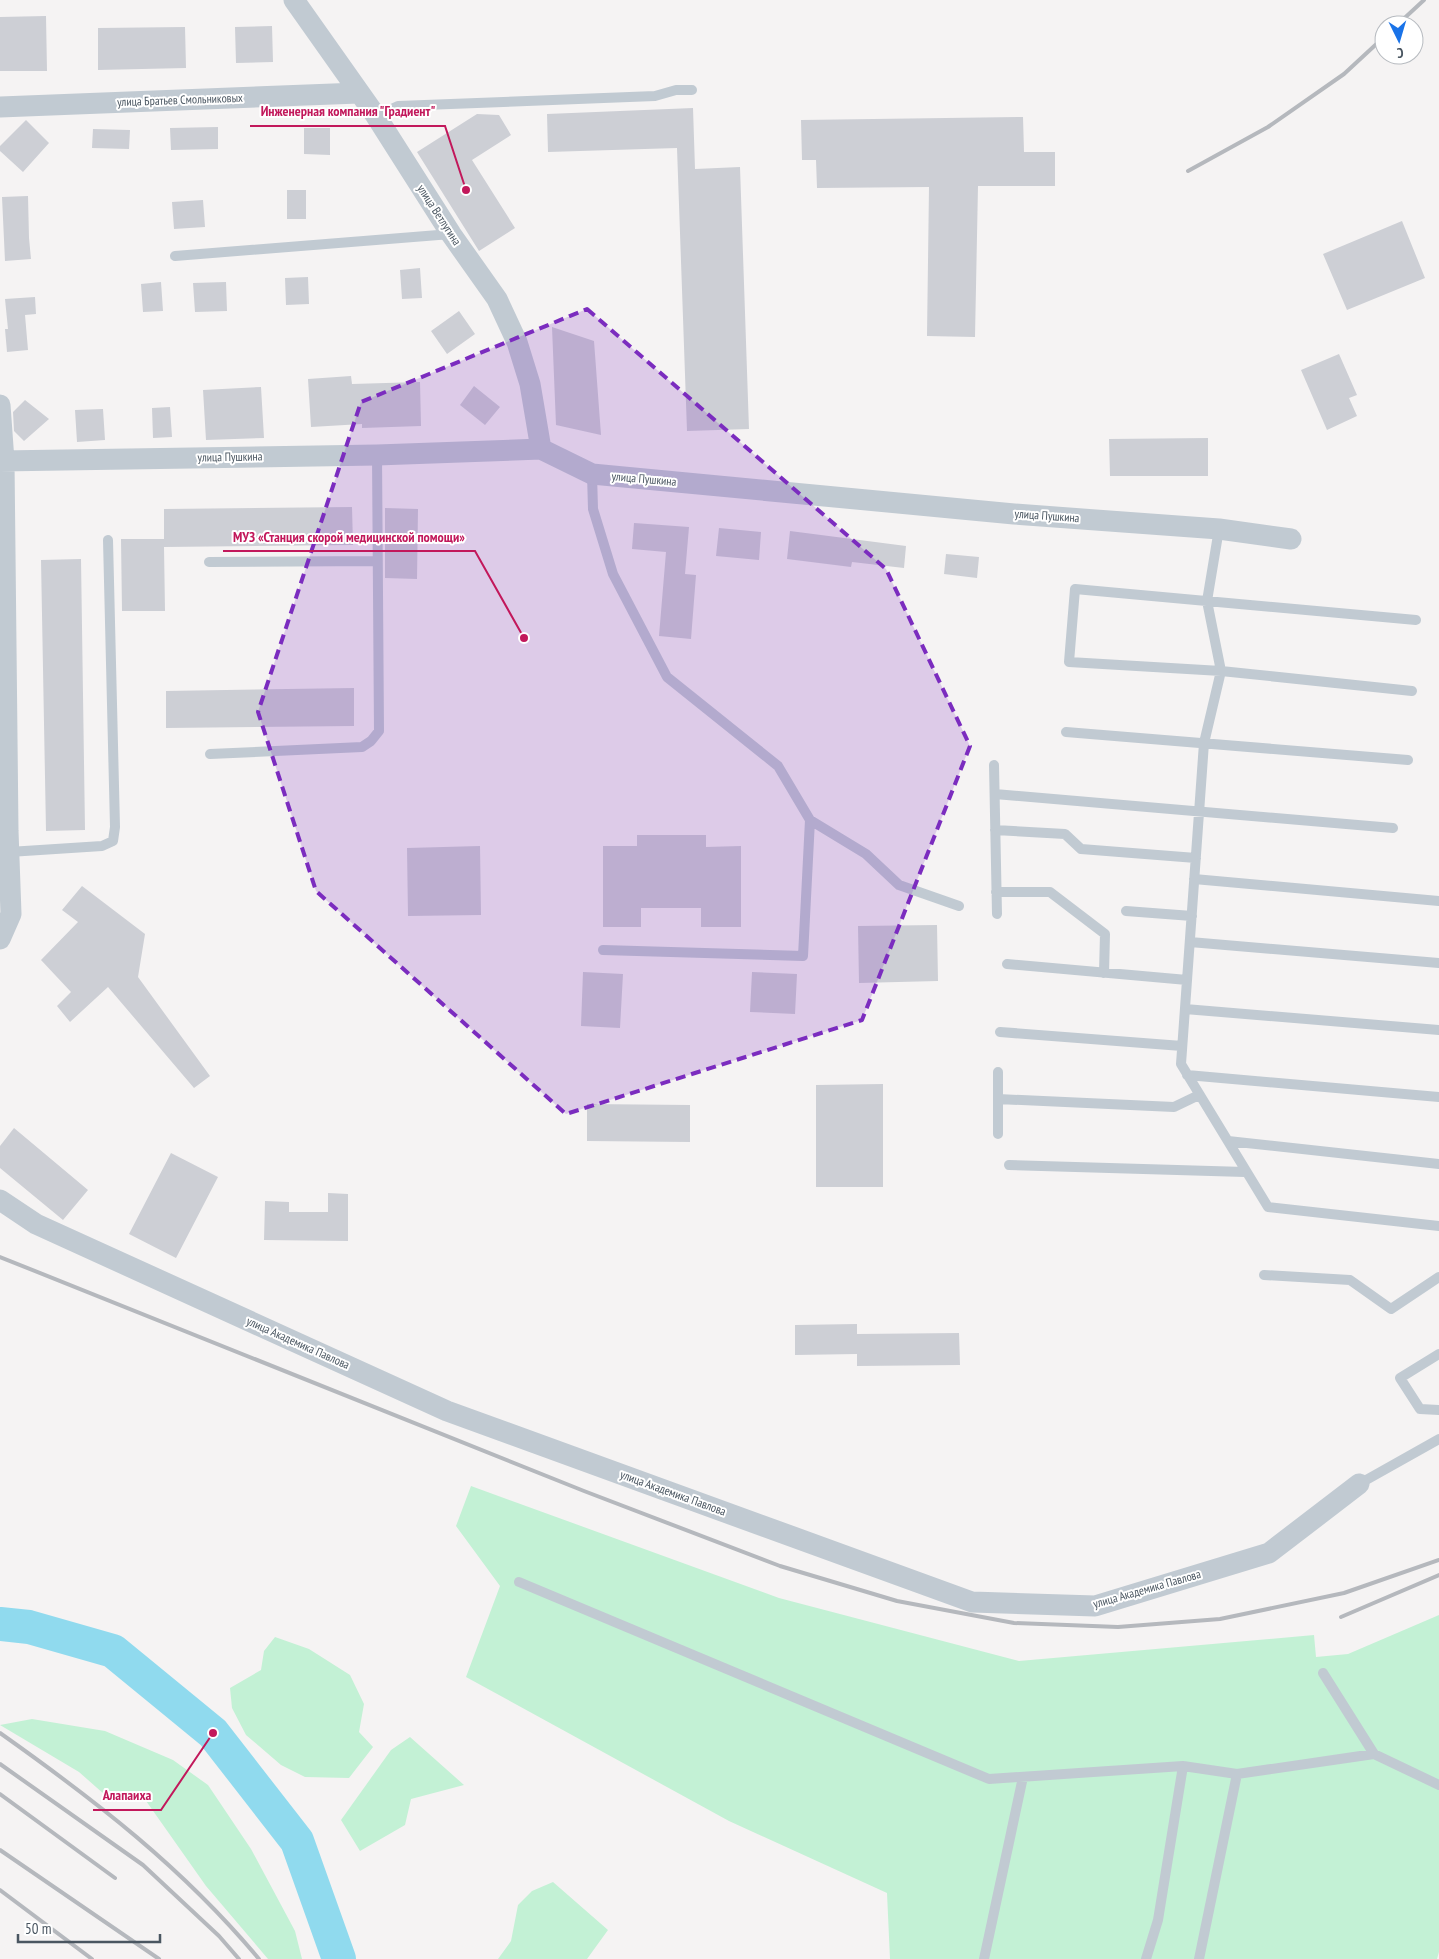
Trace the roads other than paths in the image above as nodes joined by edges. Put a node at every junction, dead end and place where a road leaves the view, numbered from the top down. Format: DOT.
graph roads {
  1 [pos="294,0"];
  2 [pos="692,90"];
  3 [pos="359,94"];
  4 [pos="0,107"];
  5 [pos="376,116"];
  6 [pos="451,234"];
  7 [pos="175,256"];
  8 [pos="0,405"];
  9 [pos="541,449"];
  10 [pos="376,454"];
  11 [pos="2,461"];
  12 [pos="592,474"];
  13 [pos="1220,529"];
  14 [pos="1291,539"];
  15 [pos="108,540"];
  16 [pos="376,561"];
  17 [pos="209,562"];
  18 [pos="1207,601"];
  19 [pos="1416,620"];
  20 [pos="1221,671"];
  21 [pos="1412,691"];
  22 [pos="1066,732"];
  23 [pos="1204,743"];
  24 [pos="210,754"];
  25 [pos="1408,760"];
  26 [pos="994,765"];
  27 [pos="995,794"];
  28 [pos="1199,811"];
  29 [pos="810,820"];
  30 [pos="1393,828"];
  31 [pos="995,830"];
  32 [pos="4,831"];
  33 [pos="9,852"];
  34 [pos="1196,858"];
  35 [pos="1194,879"];
  36 [pos="996,892"];
  37 [pos="1439,901"];
  38 [pos="959,906"];
  39 [pos="1126,911"];
  40 [pos="996,914"];
  41 [pos="1192,916"];
  42 [pos="1,937"];
  43 [pos="1190,942"];
  44 [pos="603,950"];
  45 [pos="1439,962"];
  46 [pos="1007,964"];
  47 [pos="1104,973"];
  48 [pos="1187,980"];
  49 [pos="1185,1009"];
  50 [pos="1439,1030"];
  51 [pos="1000,1032"];
  52 [pos="1182,1046"];
  53 [pos="998,1072"];
  54 [pos="1187,1074"];
  55 [pos="1199,1095"];
  56 [pos="1439,1097"];
  57 [pos="998,1099"];
  58 [pos="998,1134"];
  59 [pos="1228,1141"];
  60 [pos="1439,1164"];
  61 [pos="1009,1165"];
  62 [pos="1245,1172"];
  63 [pos="0,1200"];
  64 [pos="1439,1226"];
  65 [pos="1264,1275"];
  66 [pos="1439,1277"];
  67 [pos="1439,1354"];
  68 [pos="1439,1410"];
  69 [pos="1439,1439"];
  70 [pos="1359,1484"];
  71 [pos="519,1582"];
  72 [pos="1323,1673"];
  73 [pos="1374,1754"];
  74 [pos="1183,1766"];
  75 [pos="1237,1774"];
  76 [pos="1023,1777"];
  77 [pos="1439,1785"];
  78 [pos="984,1959"];
  79 [pos="1146,1959"];
  80 [pos="1199,1959"];
  1 -- 3 [label="street, улица Ветлугина"];
  2 -- 5 [label="lane"];
  3 -- 4 [label="street, улица Братьев Смольниковых"];
  3 -- 5 [label="street, улица Ветлугина"];
  5 -- 6 [label="street, улица Ветлугина"];
  6 -- 7 [label="lane"];
  6 -- 9 [label="street, улица Ветлугина"];
  8 -- 11 [label="street"];
  9 -- 10 [label="street, улица Пушкина"];
  9 -- 12 [label="street, улица Пушкина"];
  10 -- 11 [label="street, улица Пушкина"];
  10 -- 16 [label="lane"];
  11 -- 32 [label="street"];
  12 -- 13 [label="street, улица Пушкина"];
  12 -- 29 [label="lane"];
  13 -- 14 [label="street, улица Пушкина"];
  13 -- 18 [label="lane"];
  15 -- 33 [label="lane"];
  16 -- 17 [label="lane"];
  16 -- 24 [label="lane"];
  18 -- 19 [label="lane"];
  18 -- 20 [label="lane"];
  18 -- 20 [label="lane"];
  20 -- 21 [label="lane"];
  20 -- 23 [label="lane"];
  22 -- 23 [label="lane"];
  23 -- 25 [label="lane"];
  23 -- 28 [label="lane"];
  26 -- 27 [label="lane"];
  27 -- 28 [label="lane"];
  27 -- 31 [label="lane"];
  28 -- 30 [label="lane"];
  28 -- 34 [label="lane"];
  29 -- 38 [label="lane"];
  29 -- 44 [label="lane"];
  31 -- 34 [label="lane"];
  31 -- 36 [label="lane"];
  32 -- 33 [label="street"];
  33 -- 42 [label="street"];
  34 -- 35 [label="lane"];
  35 -- 37 [label="lane"];
  35 -- 41 [label="lane"];
  36 -- 40 [label="lane"];
  36 -- 47 [label="lane"];
  39 -- 41 [label="lane"];
  41 -- 43 [label="lane"];
  43 -- 45 [label="lane"];
  43 -- 48 [label="lane"];
  46 -- 47 [label="lane"];
  47 -- 48 [label="lane"];
  48 -- 49 [label="lane"];
  49 -- 50 [label="lane"];
  49 -- 52 [label="lane"];
  51 -- 52 [label="lane"];
  52 -- 54 [label="lane"];
  53 -- 57 [label="lane"];
  54 -- 55 [label="lane"];
  54 -- 56 [label="lane"];
  55 -- 57 [label="lane"];
  55 -- 59 [label="lane"];
  57 -- 58 [label="lane"];
  59 -- 60 [label="lane"];
  59 -- 62 [label="lane"];
  61 -- 62 [label="lane"];
  62 -- 64 [label="lane"];
  63 -- 70 [label="street, улица Академика Павлова"];
  65 -- 66 [label="lane"];
  67 -- 68 [label="lane"];
  69 -- 70 [label="lane"];
  71 -- 76 [label="lane"];
  72 -- 73 [label="lane"];
  73 -- 75 [label="lane"];
  73 -- 77 [label="lane"];
  74 -- 75 [label="lane"];
  74 -- 76 [label="lane"];
  74 -- 79 [label="lane"];
  75 -- 80 [label="lane"];
  76 -- 78 [label="lane"];
}
